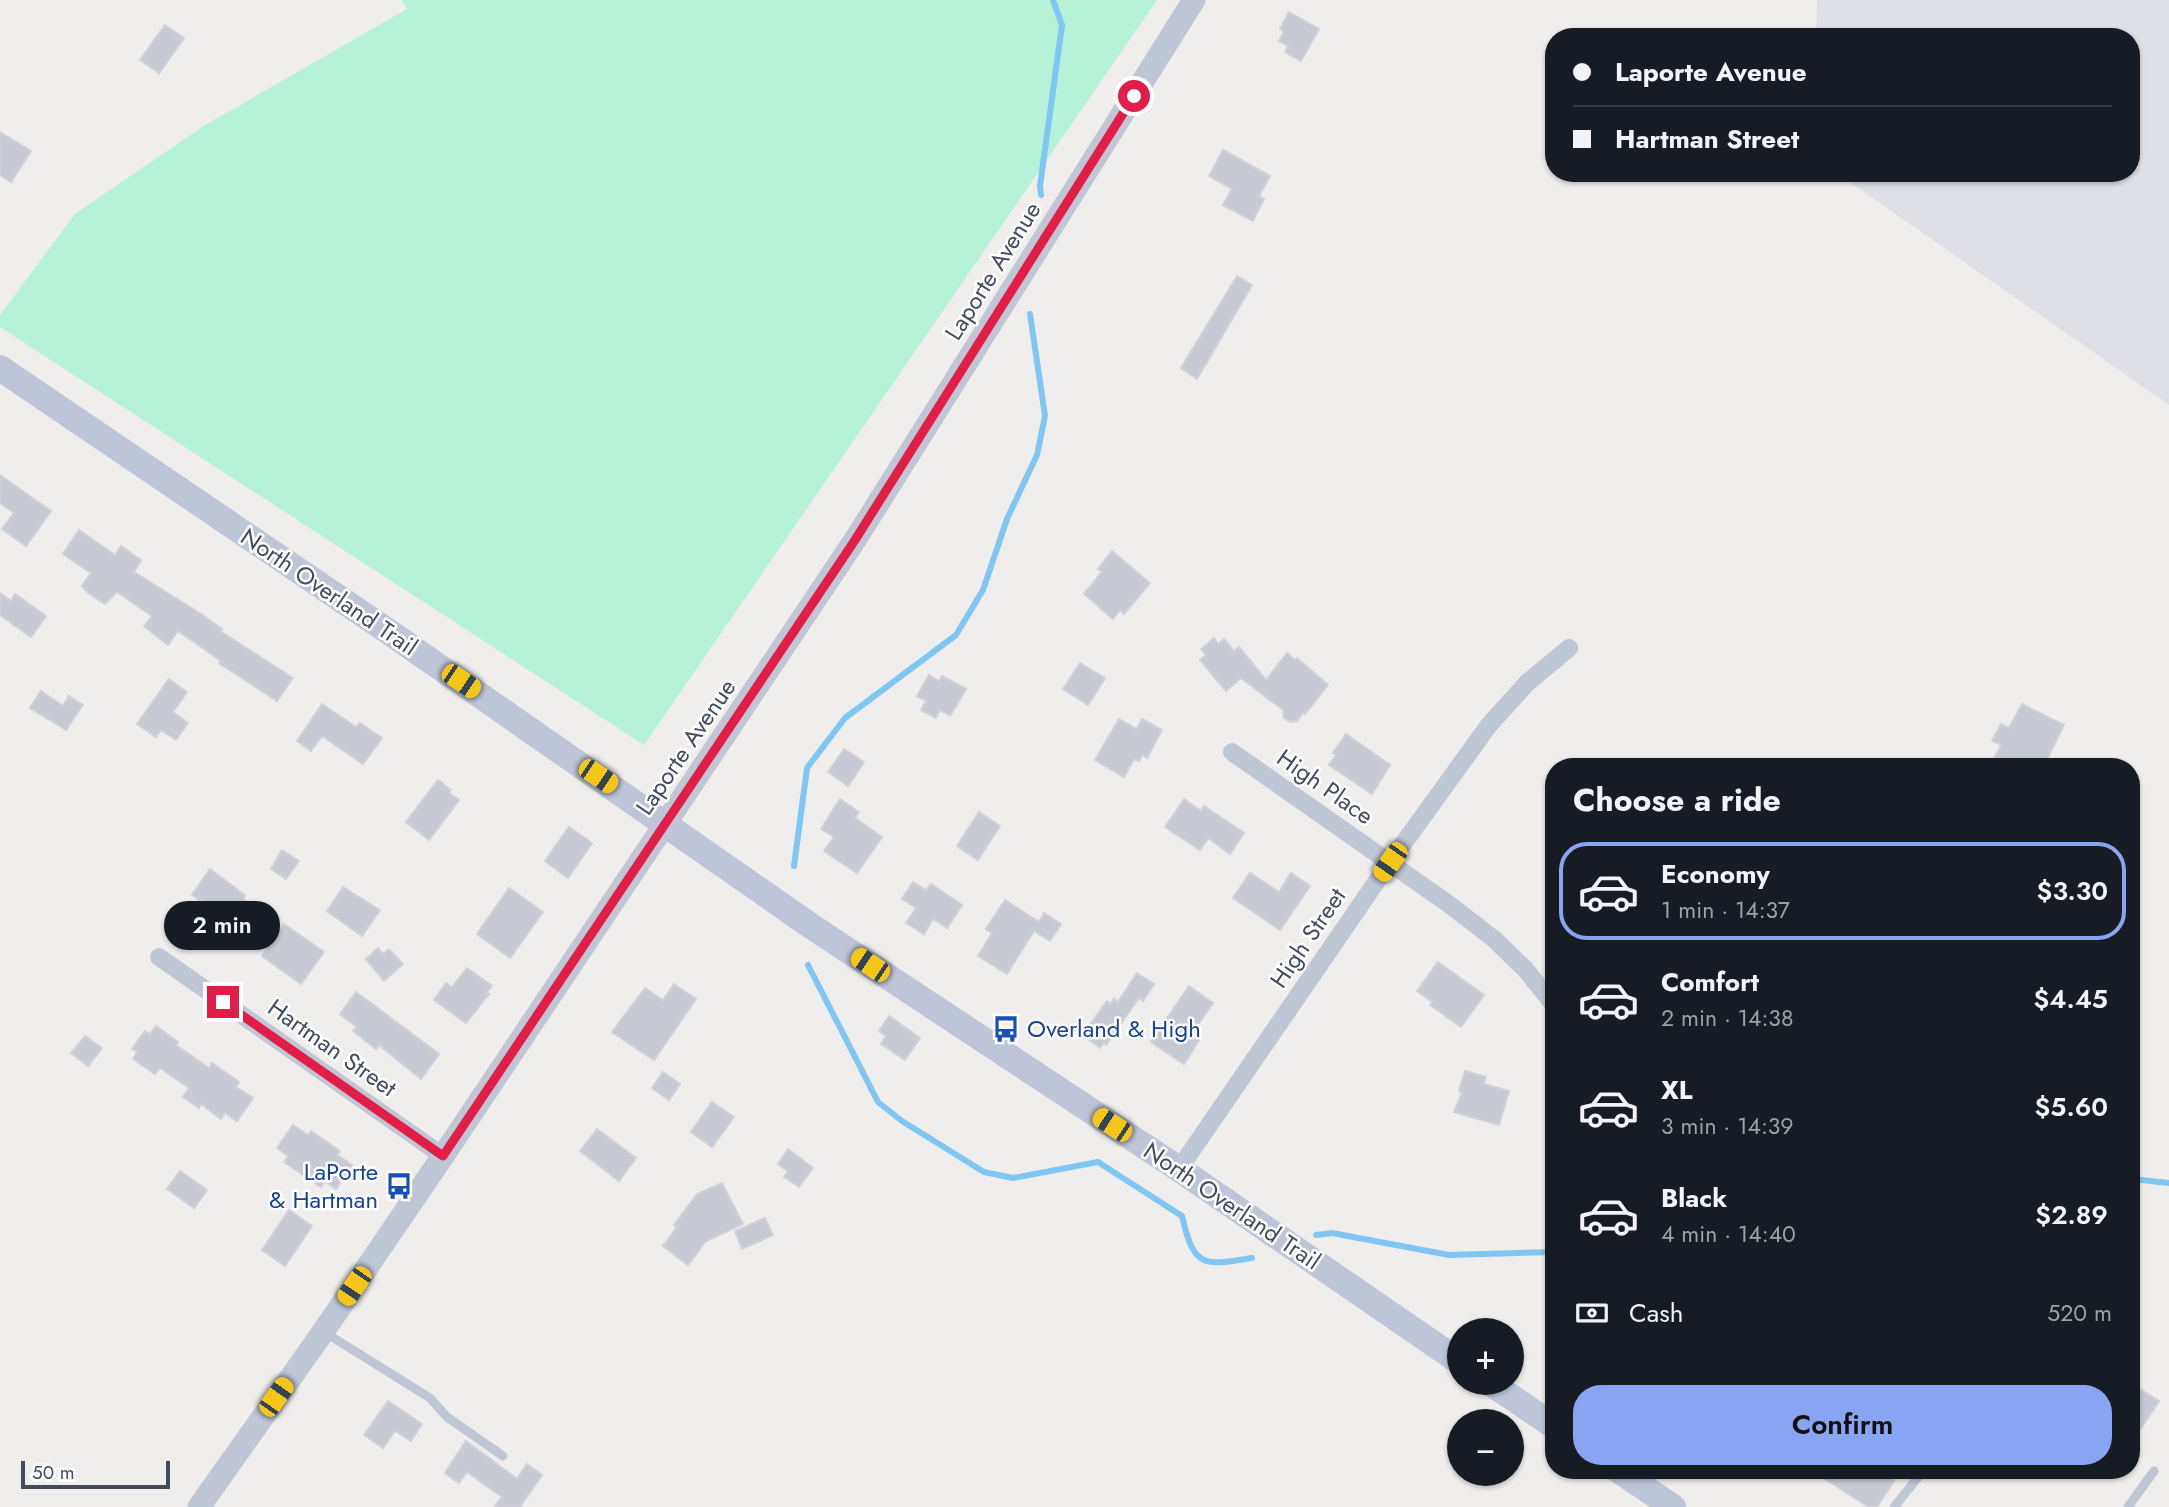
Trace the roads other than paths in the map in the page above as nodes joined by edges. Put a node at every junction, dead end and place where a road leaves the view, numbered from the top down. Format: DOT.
graph roads {
  1 [pos="1195,0"];
  2 [pos="0,368"];
  3 [pos="1569,648"];
  4 [pos="1232,752"];
  5 [pos="667,823"];
  6 [pos="1390,862"];
  7 [pos="159,957"];
  8 [pos="1545,994"];
  9 [pos="443,1156"];
  10 [pos="1180,1169"];
  11 [pos="323,1332"];
  12 [pos="1447,1353"];
  13 [pos="1508,1395"];
  14 [pos="1545,1420"];
  15 [pos="503,1456"];
  16 [pos="2154,1471"];
  17 [pos="1631,1479"];
  18 [pos="1917,1479"];
  19 [pos="199,1507"];
  20 [pos="1673,1507"];
  21 [pos="1894,1507"];
  22 [pos="2128,1507"];
  1 -- 5 [label="street, Laporte Avenue"];
  2 -- 5 [label="main road, North Overland Trail"];
  3 -- 6 [label="street, High Street"];
  4 -- 6 [label="street, High Place"];
  5 -- 9 [label="street, Laporte Avenue"];
  5 -- 10 [label="main road, North Overland Trail"];
  6 -- 8 [label="street, High Place"];
  6 -- 10 [label="street, High Street"];
  7 -- 9 [label="street, Hartman Street"];
  9 -- 11 [label="street, Laporte Avenue"];
  10 -- 12 [label="main road, North Overland Trail"];
  11 -- 15 [label="lane"];
  11 -- 19 [label="street, Laporte Avenue"];
  13 -- 14 [label="main road"];
  16 -- 22 [label="lane"];
  17 -- 20 [label="main road"];
  18 -- 21 [label="lane"];
}
